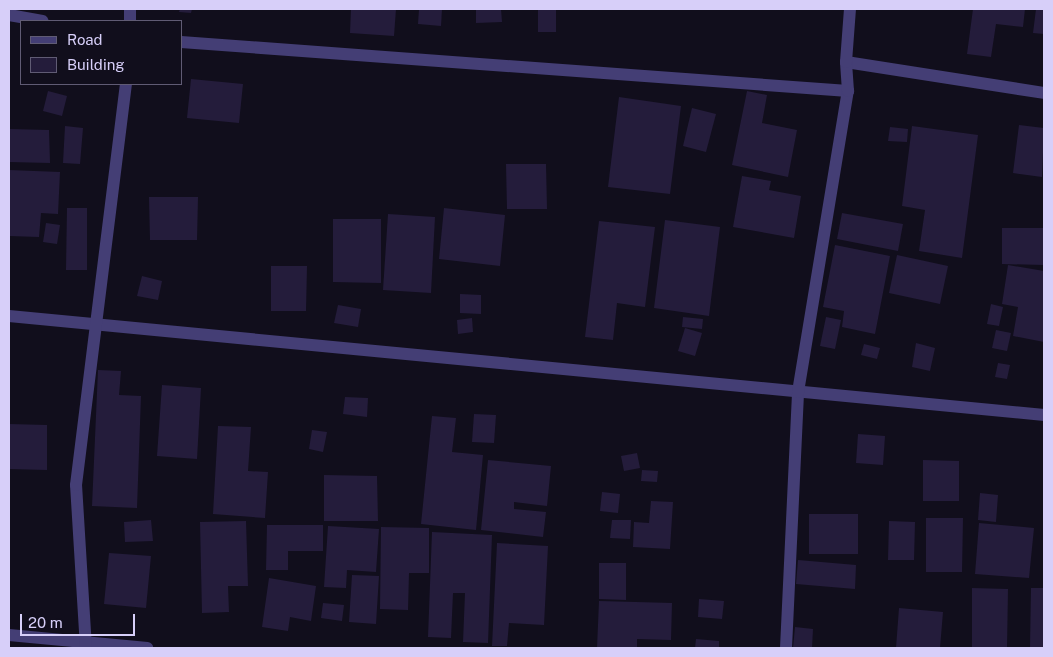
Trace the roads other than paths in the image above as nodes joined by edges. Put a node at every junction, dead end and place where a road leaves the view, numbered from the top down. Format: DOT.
graph roads {
  1 [pos="850,9"];
  2 [pos="9,15"];
  3 [pos="36,20"];
  4 [pos="182,42"];
  5 [pos="846,62"];
  6 [pos="126,85"];
  7 [pos="848,91"];
  8 [pos="1044,93"];
  9 [pos="9,316"];
  10 [pos="97,326"];
  11 [pos="798,392"];
  12 [pos="1044,415"];
  13 [pos="9,635"];
  14 [pos="86,646"];
  15 [pos="147,648"];
  16 [pos="786,648"];
  1 -- 5 [label="street"];
  2 -- 3 [label="street"];
  4 -- 7 [label="street"];
  5 -- 7 [label="street"];
  5 -- 8 [label="street"];
  6 -- 10 [label="street"];
  7 -- 11 [label="street"];
  9 -- 10 [label="street"];
  10 -- 11 [label="street"];
  10 -- 14 [label="street"];
  11 -- 12 [label="street"];
  11 -- 16 [label="street"];
  13 -- 14 [label="street"];
  14 -- 15 [label="street"];
}
